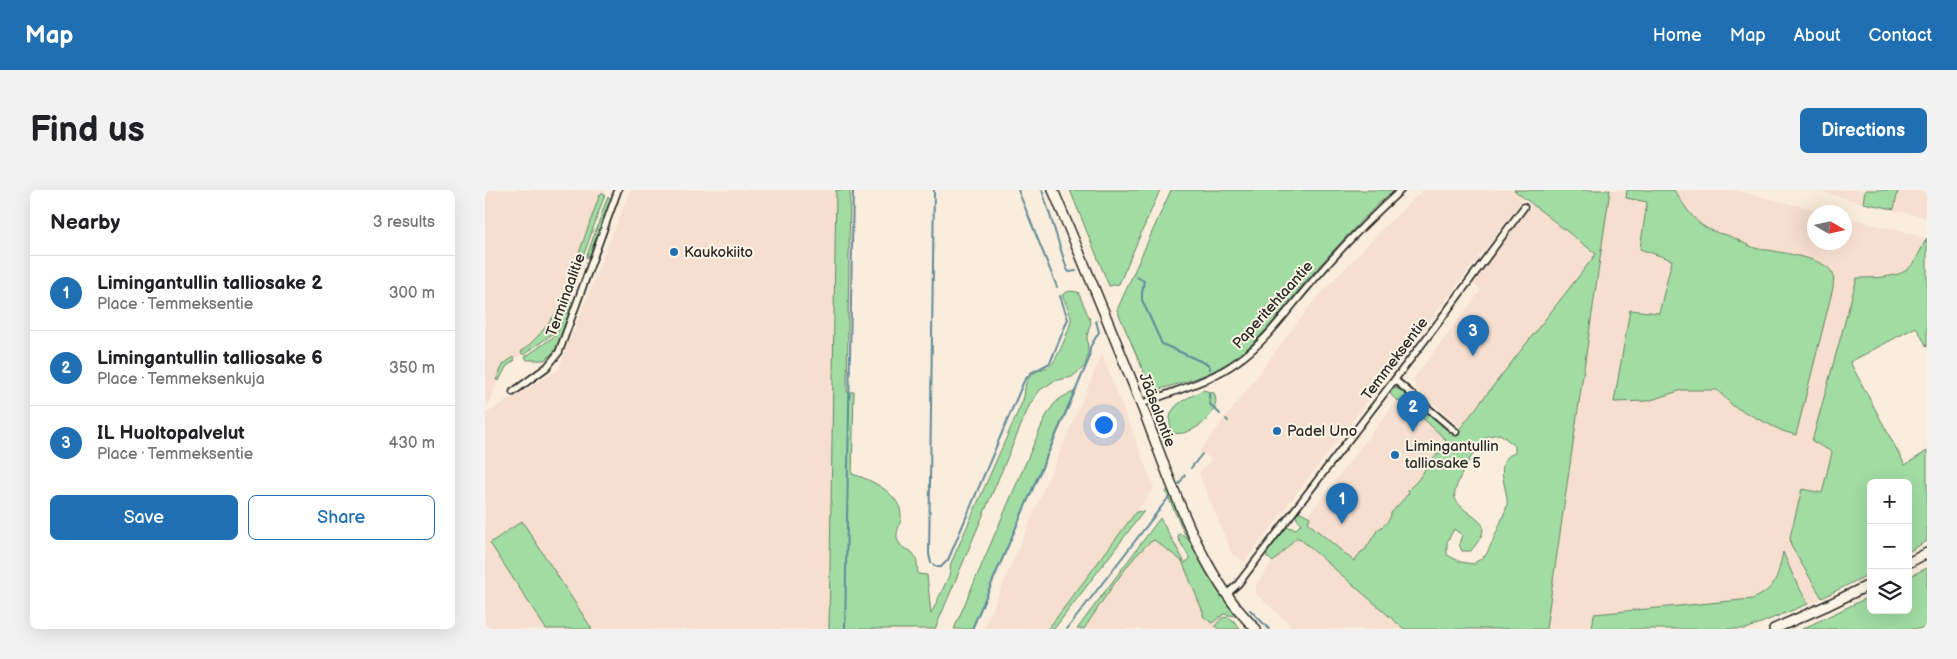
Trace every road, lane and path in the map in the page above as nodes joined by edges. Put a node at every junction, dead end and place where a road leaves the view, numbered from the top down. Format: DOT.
graph roads {
  1 [pos="618,190"];
  2 [pos="1053,190"];
  3 [pos="1401,190"];
  4 [pos="1524,207"];
  5 [pos="1395,380"];
  6 [pos="513,392"];
  7 [pos="1141,404"];
  8 [pos="1456,432"];
  9 [pos="1927,552"];
  10 [pos="1912,561"];
  11 [pos="1867,586"];
  12 [pos="1227,594"];
  13 [pos="1252,628"];
  14 [pos="1774,629"];
  1 -- 6 [label="street, Terminaalitie"];
  2 -- 7 [label="main road, Jääsalontie"];
  3 -- 7 [label="street, Paperitehtaantie"];
  4 -- 5 [label="street, Temmeksentie"];
  5 -- 8 [label="street"];
  5 -- 12 [label="street, Temmeksentie"];
  7 -- 12 [label="main road, Jääsalontie"];
  9 -- 10 [label="main road"];
  11 -- 14 [label="main road"];
  12 -- 13 [label="main road, Jääsalontie"];
}
